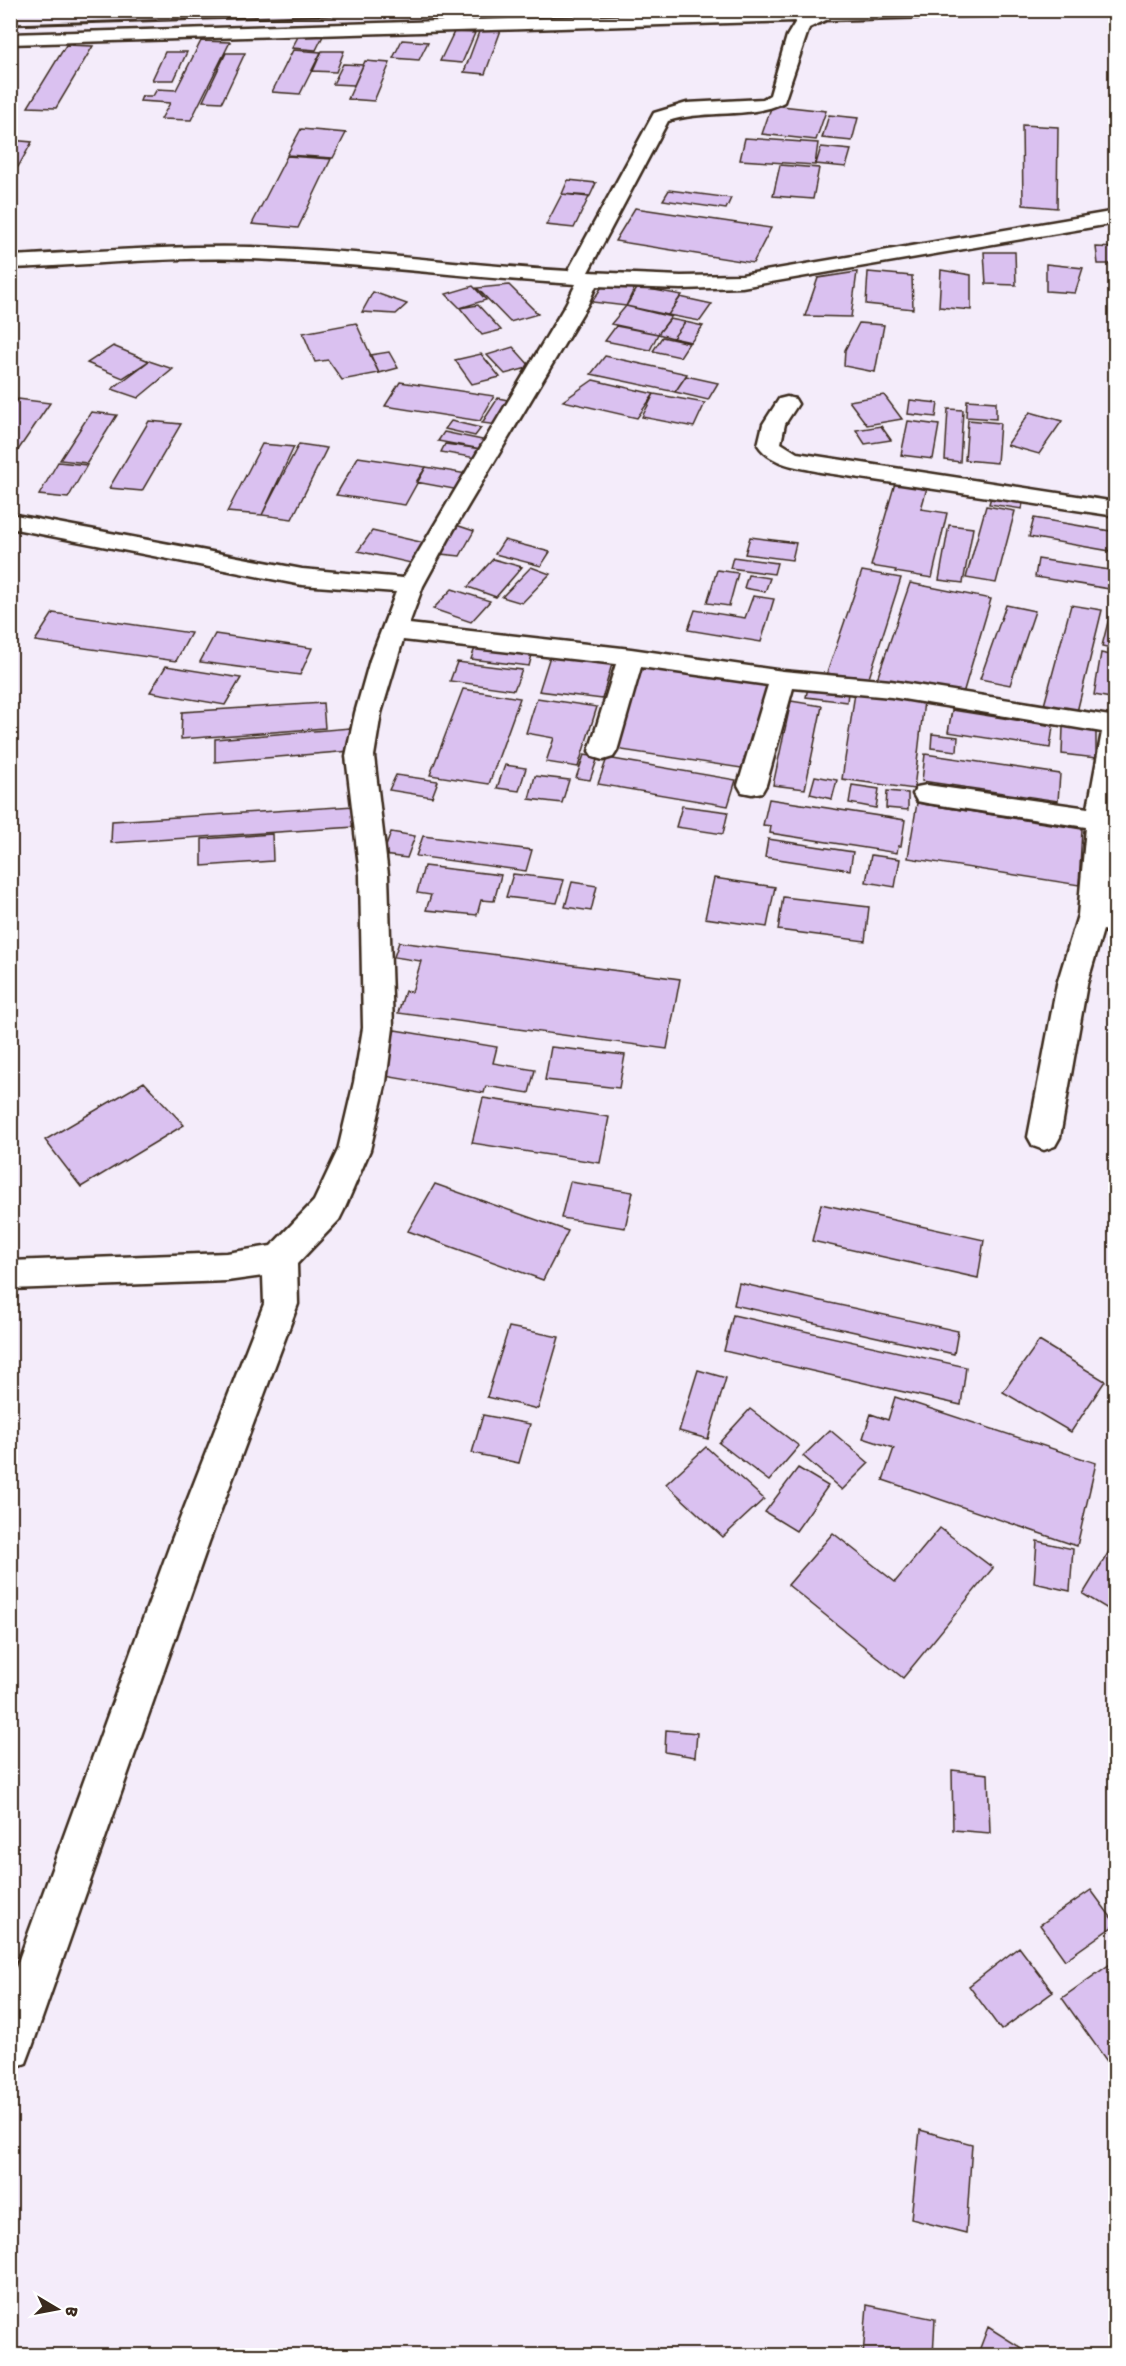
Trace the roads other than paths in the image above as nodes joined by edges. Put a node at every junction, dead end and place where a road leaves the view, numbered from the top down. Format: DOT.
graph roads {
  1 [pos="1003,10"];
  2 [pos="334,13"];
  3 [pos="821,16"];
  4 [pos="374,30"];
  5 [pos="10,39"];
  6 [pos="1116,216"];
  7 [pos="10,262"];
  8 [pos="582,278"];
  9 [pos="787,404"];
  10 [pos="1116,509"];
  11 [pos="10,521"];
  12 [pos="411,586"];
  13 [pos="396,631"];
  14 [pos="631,657"];
  15 [pos="783,678"];
  16 [pos="1116,727"];
  17 [pos="603,751"];
  18 [pos="752,785"];
  19 [pos="1109,793"];
  20 [pos="927,794"];
  21 [pos="1100,819"];
  22 [pos="1104,919"];
  23 [pos="1044,1137"];
  24 [pos="280,1259"];
  25 [pos="10,1275"];
  26 [pos="10,2048"];
  1 -- 3 [label="street"];
  2 -- 4 [label="street"];
  3 -- 4 [label="street"];
  3 -- 8 [label="street"];
  4 -- 5 [label="street"];
  6 -- 8 [label="street"];
  7 -- 8 [label="street"];
  8 -- 12 [label="street"];
  9 -- 10 [label="street"];
  11 -- 12 [label="street"];
  12 -- 13 [label="street"];
  13 -- 14 [label="street"];
  13 -- 24 [label="street"];
  14 -- 15 [label="street"];
  14 -- 17 [label="street"];
  15 -- 16 [label="street"];
  15 -- 18 [label="street"];
  16 -- 19 [label="street"];
  19 -- 21 [label="street"];
  20 -- 21 [label="street"];
  21 -- 22 [label="street"];
  22 -- 23 [label="street"];
  24 -- 25 [label="street"];
  24 -- 26 [label="street"];
}
